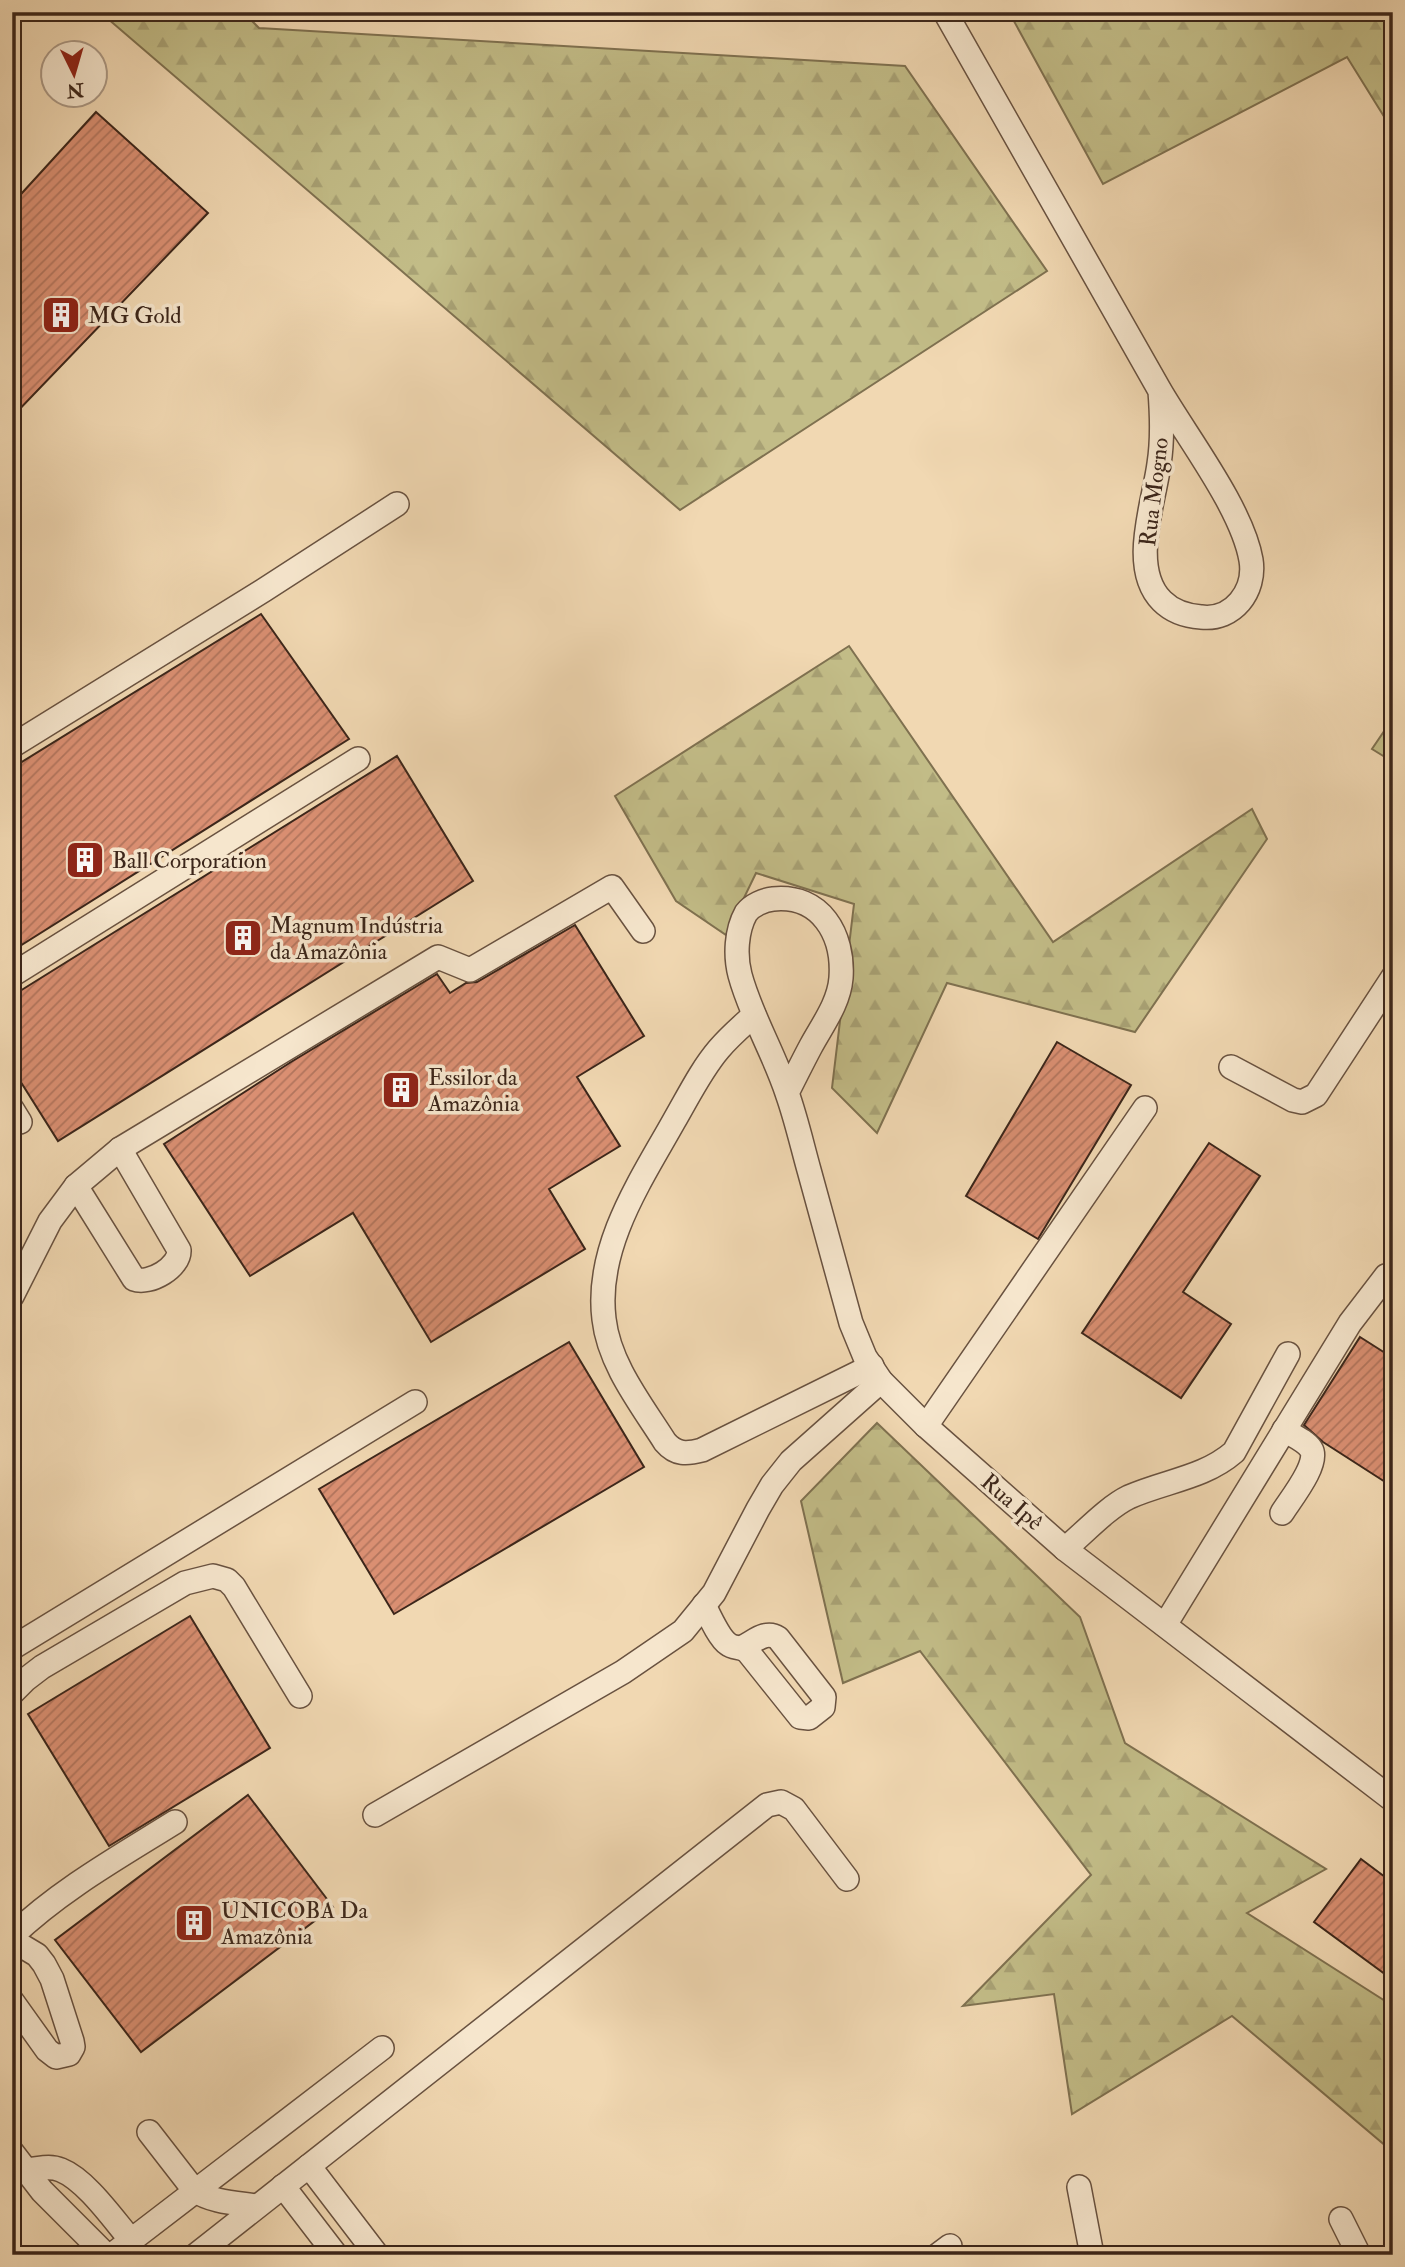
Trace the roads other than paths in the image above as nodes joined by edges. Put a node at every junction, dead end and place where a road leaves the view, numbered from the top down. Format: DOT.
graph roads {
  1 [pos="945,12"];
  2 [pos="1160,391"];
  3 [pos="397,504"];
  4 [pos="12,746"];
  5 [pos="358,759"];
  6 [pos="643,931"];
  7 [pos="12,975"];
  8 [pos="1393,977"];
  9 [pos="754,1016"];
  10 [pos="1231,1067"];
  11 [pos="787,1093"];
  12 [pos="1145,1108"];
  13 [pos="120,1149"];
  14 [pos="76,1186"];
  15 [pos="1386,1276"];
  16 [pos="12,1296"];
  17 [pos="1288,1354"];
  18 [pos="876,1374"];
  19 [pos="415,1402"];
  20 [pos="926,1426"];
  21 [pos="1284,1430"];
  22 [pos="1282,1513"];
  23 [pos="1065,1549"];
  24 [pos="704,1605"];
  25 [pos="1165,1625"];
  26 [pos="743,1647"];
  27 [pos="12,1648"];
  28 [pos="12,1693"];
  29 [pos="300,1696"];
  30 [pos="1389,1789"];
  31 [pos="375,1815"];
  32 [pos="176,1822"];
  33 [pos="847,1879"];
  34 [pos="12,1938"];
  35 [pos="12,2001"];
  36 [pos="382,2048"];
  37 [pos="149,2132"];
  38 [pos="12,2152"];
  39 [pos="309,2166"];
  40 [pos="19,2170"];
  41 [pos="283,2186"];
  42 [pos="1079,2187"];
  43 [pos="194,2190"];
  44 [pos="257,2206"];
  45 [pos="1341,2219"];
  46 [pos="131,2240"];
  47 [pos="213,2250"];
  48 [pos="109,2255"];
  49 [pos="336,2255"];
  50 [pos="377,2255"];
  51 [pos="1092,2255"];
  52 [pos="1359,2255"];
  1 -- 2 [label="street, Rua Mogno"];
  2 -- 2 [label="street, Rua Mogno"];
  3 -- 4 [label="street"];
  5 -- 7 [label="street"];
  6 -- 13 [label="street"];
  8 -- 10 [label="street"];
  9 -- 11 [label="street, Rua Ipê"];
  9 -- 11 [label="street, Rua Ipê"];
  9 -- 18 [label="street"];
  11 -- 18 [label="street, Rua Ipê"];
  12 -- 20 [label="street"];
  13 -- 14 [label="street"];
  13 -- 14 [label="street"];
  14 -- 16 [label="street"];
  15 -- 21 [label="street"];
  17 -- 23 [label="street"];
  18 -- 20 [label="street, Rua Ipê"];
  18 -- 24 [label="street"];
  19 -- 27 [label="street"];
  20 -- 23 [label="street, Rua Ipê"];
  21 -- 22 [label="street"];
  21 -- 25 [label="street"];
  23 -- 25 [label="street, Rua Ipê"];
  24 -- 26 [label="street"];
  24 -- 31 [label="street"];
  25 -- 30 [label="street, Rua Ipê"];
  28 -- 29 [label="street"];
  32 -- 34 [label="street"];
  33 -- 39 [label="street"];
  34 -- 35 [label="street"];
  36 -- 43 [label="street"];
  37 -- 43 [label="street"];
  38 -- 40 [label="street"];
  39 -- 41 [label="street"];
  39 -- 50 [label="street"];
  40 -- 46 [label="street"];
  40 -- 48 [label="street"];
  41 -- 44 [label="street"];
  41 -- 49 [label="street"];
  42 -- 51 [label="street"];
  43 -- 44 [label="street"];
  43 -- 46 [label="street"];
  44 -- 47 [label="street"];
  45 -- 52 [label="street"];
  46 -- 48 [label="street"];
}
